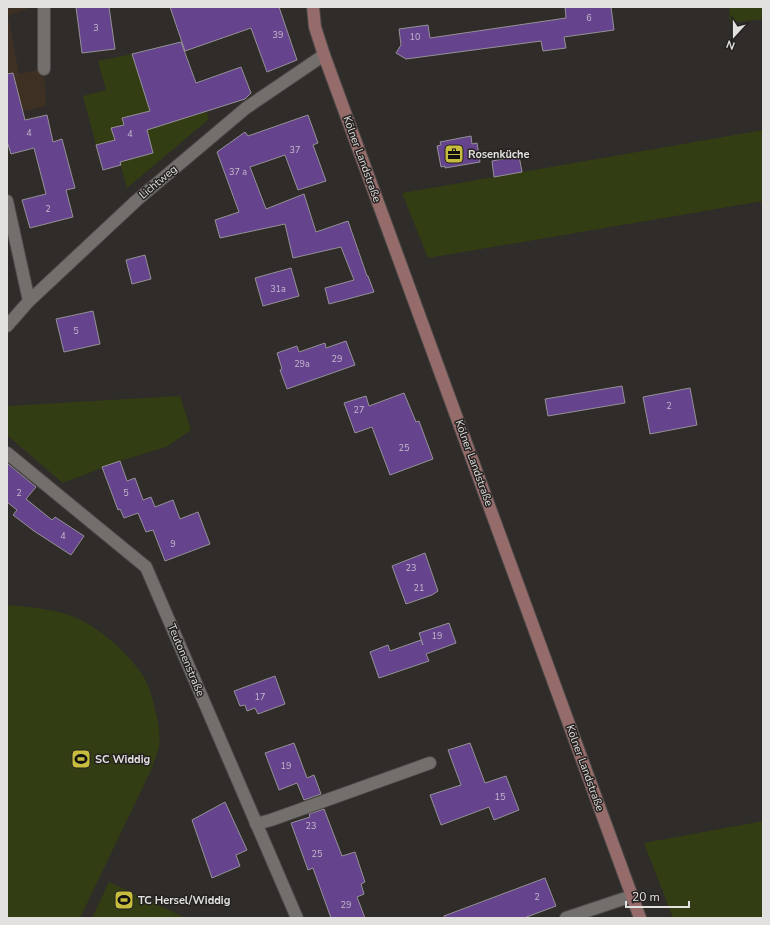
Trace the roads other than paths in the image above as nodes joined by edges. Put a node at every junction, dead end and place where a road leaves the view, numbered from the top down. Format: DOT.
graph roads {
  1 [pos="44,7"];
  2 [pos="313,7"];
  3 [pos="324,55"];
  4 [pos="44,69"];
  5 [pos="7,201"];
  6 [pos="29,301"];
  7 [pos="7,326"];
  8 [pos="7,453"];
  9 [pos="430,763"];
  10 [pos="256,824"];
  11 [pos="632,896"];
  12 [pos="297,918"];
  13 [pos="566,918"];
  14 [pos="640,918"];
  1 -- 4 [label="street"];
  2 -- 3 [label="main road, Kölner Landstraße"];
  3 -- 6 [label="street, Lichtweg"];
  3 -- 11 [label="main road, Kölner Landstraße"];
  5 -- 6 [label="street"];
  6 -- 7 [label="street, Lichtweg"];
  8 -- 10 [label="street, Teutonenstraße"];
  9 -- 10 [label="street"];
  10 -- 12 [label="street, Teutonenstraße"];
  11 -- 13 [label="street"];
  11 -- 14 [label="main road, Kölner Landstraße"];
}
